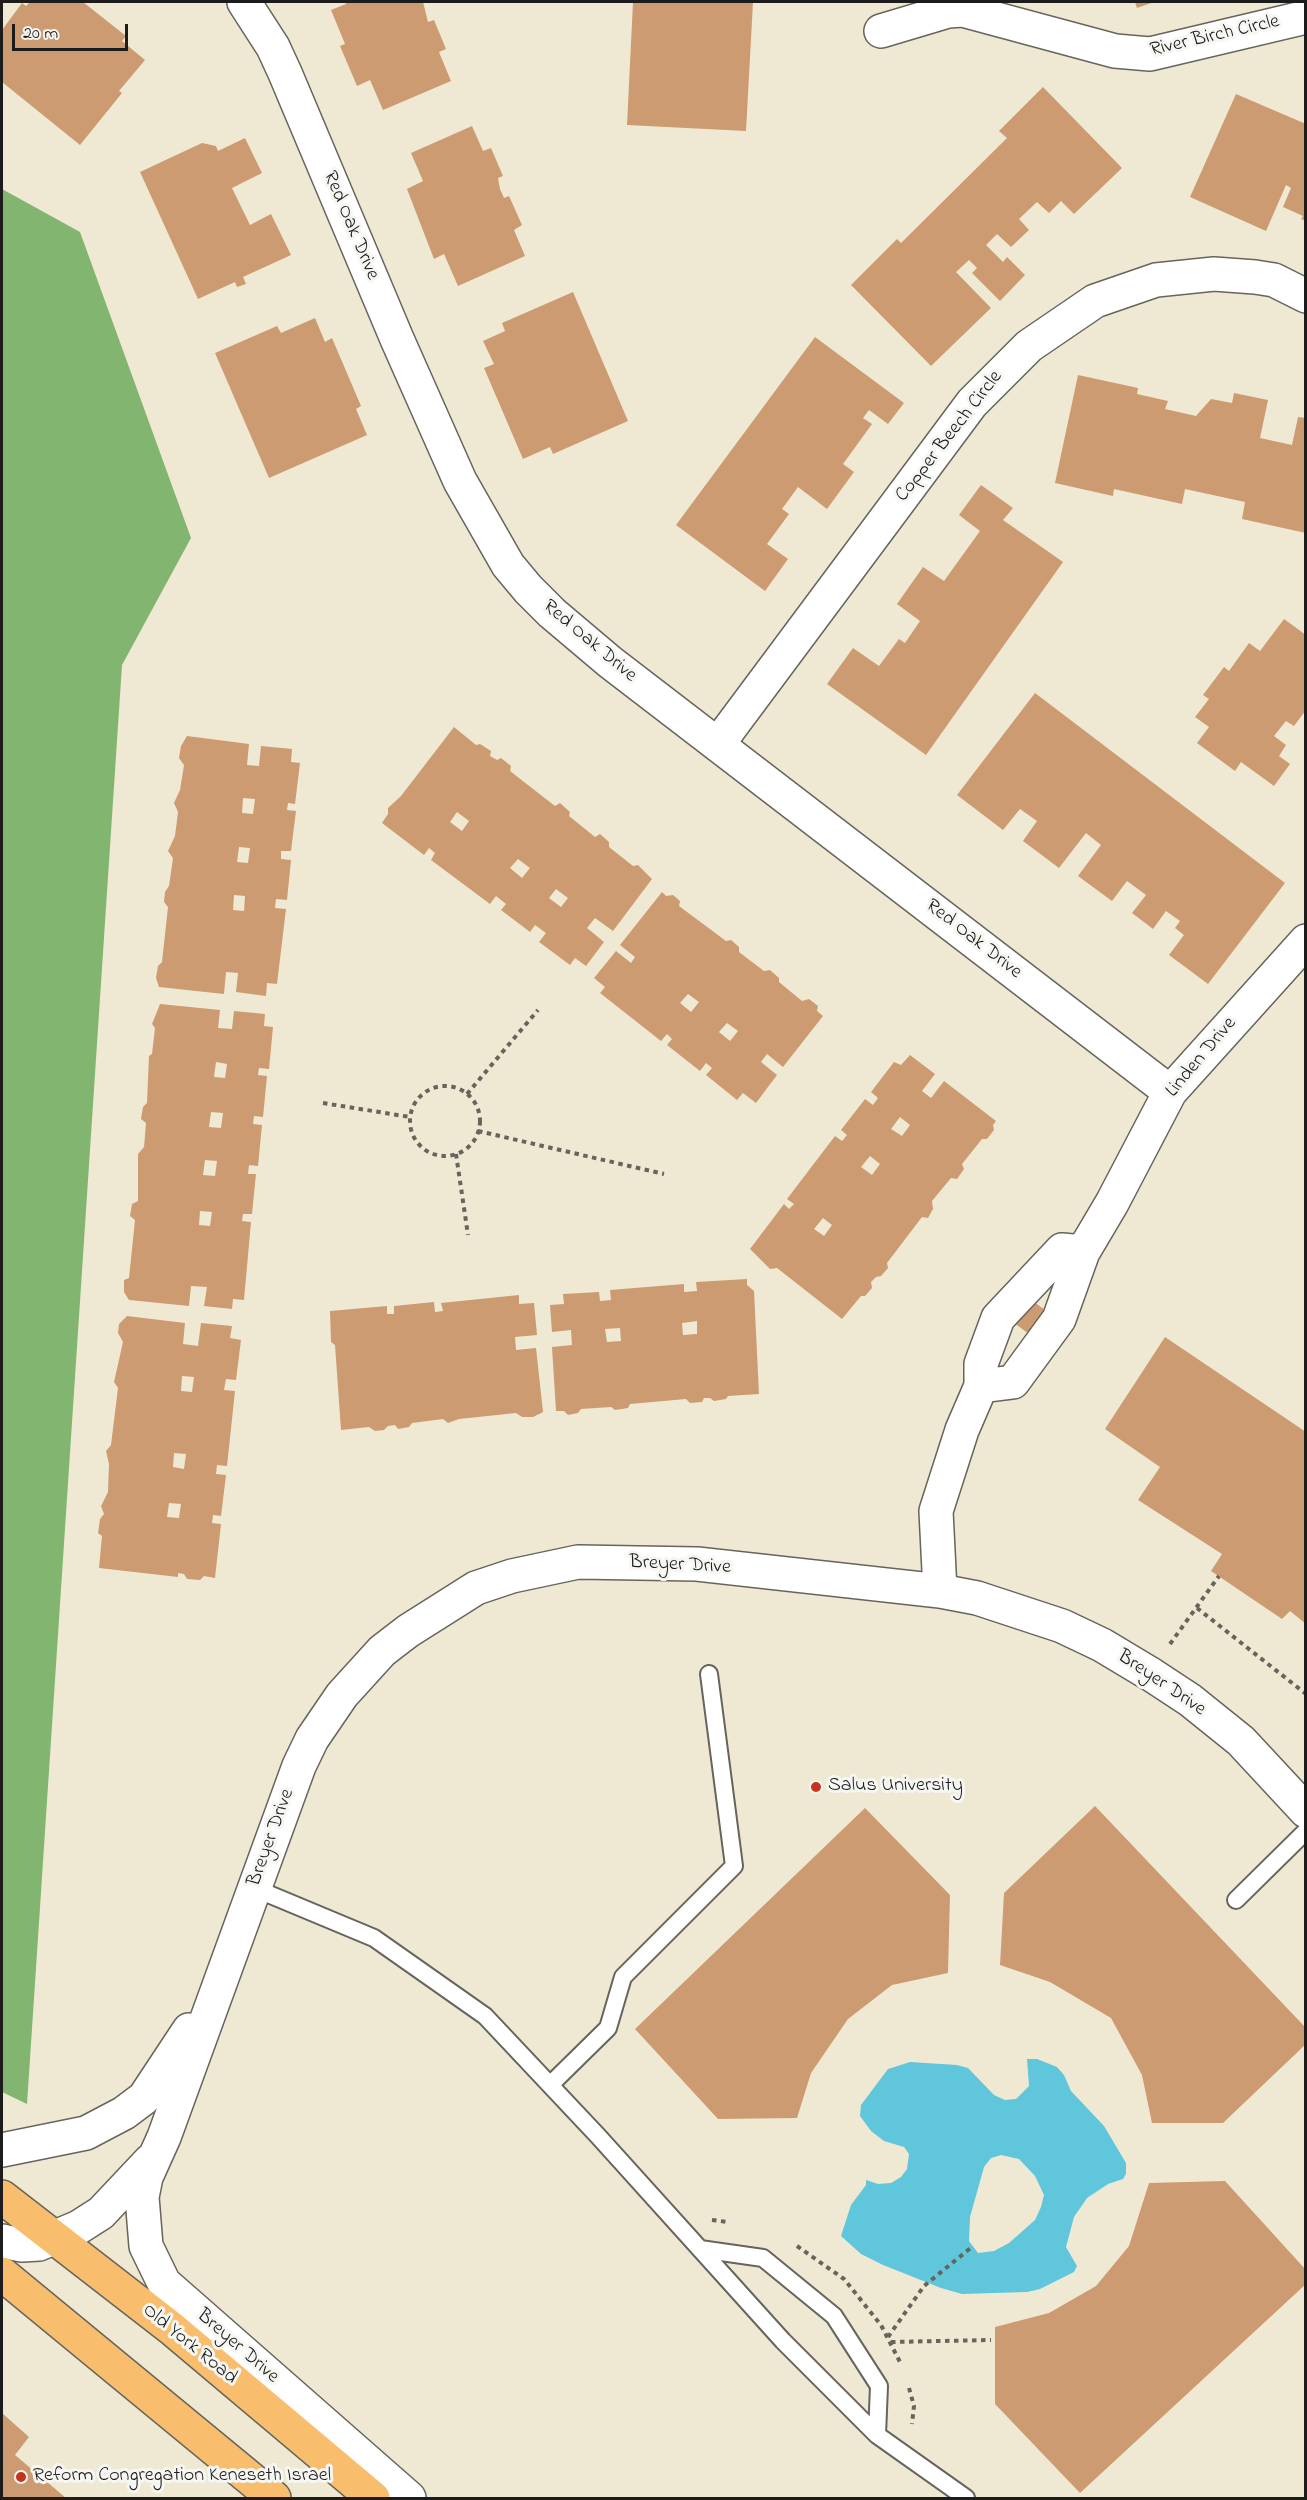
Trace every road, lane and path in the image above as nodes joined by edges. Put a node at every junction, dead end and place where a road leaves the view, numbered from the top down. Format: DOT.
graph roads {
  1 [pos="244,2"];
  2 [pos="1305,17"];
  3 [pos="881,31"];
  4 [pos="1305,296"];
  5 [pos="718,744"];
  6 [pos="1305,941"];
  7 [pos="538,1010"];
  8 [pos="1170,1092"];
  9 [pos="467,1094"];
  10 [pos="323,1103"];
  11 [pos="411,1117"];
  12 [pos="478,1131"];
  13 [pos="456,1154"];
  14 [pos="664,1174"];
  15 [pos="468,1235"];
  16 [pos="1083,1252"];
  17 [pos="981,1386"];
  18 [pos="1219,1576"];
  19 [pos="940,1591"];
  20 [pos="1197,1608"];
  21 [pos="1168,1647"];
  22 [pos="709,1674"];
  23 [pos="1305,1694"];
  24 [pos="1305,1811"];
  25 [pos="1305,1832"];
  26 [pos="254,1888"];
  27 [pos="1236,1900"];
  28 [pos="218,1986"];
  29 [pos="550,2085"];
  30 [pos="2,2150"];
  31 [pos="154,2157"];
  32 [pos="2,2197"];
  33 [pos="52,2238"];
  34 [pos="2,2241"];
  35 [pos="973,2246"];
  36 [pos="700,2249"];
  37 [pos="2,2274"];
  38 [pos="991,2340"];
  39 [pos="877,2435"];
  40 [pos="274,2499"];
  41 [pos="373,2499"];
  42 [pos="409,2499"];
  43 [pos="966,2499"];
  1 -- 5 [label="street, Red Oak Drive"];
  2 -- 3 [label="street, River Birch Circle"];
  4 -- 5 [label="street, Copper Beech Circle"];
  5 -- 8 [label="street, Red Oak Drive"];
  6 -- 8 [label="street, Linden Drive"];
  7 -- 9 [label="path"];
  8 -- 16 [label="street, Linden Drive"];
  9 -- 11 [label="path"];
  9 -- 12 [label="path"];
  10 -- 11 [label="path"];
  11 -- 13 [label="path"];
  12 -- 13 [label="path"];
  12 -- 14 [label="path"];
  13 -- 15 [label="path"];
  16 -- 17 [label="street, Linden Drive"];
  16 -- 17 [label="street"];
  17 -- 19 [label="street"];
  18 -- 20 [label="path"];
  19 -- 24 [label="street, Breyer Drive"];
  19 -- 26 [label="street, Breyer Drive"];
  20 -- 21 [label="path"];
  20 -- 23 [label="path"];
  22 -- 29 [label="lane"];
  25 -- 27 [label="lane"];
  26 -- 28 [label="street, Breyer Drive"];
  26 -- 29 [label="lane"];
  28 -- 30 [label="street, Breyer Drive"];
  28 -- 31 [label="street, Breyer Drive"];
  29 -- 36 [label="lane"];
  31 -- 33 [label="street, Breyer Drive"];
  31 -- 42 [label="street, Breyer Drive"];
  32 -- 33 [label="highway, Old York Road"];
  33 -- 34 [label="street, Breyer Drive"];
  33 -- 41 [label="highway, Old York Road"];
  35 -- 38 [label="path"];
  36 -- 39 [label="lane"];
  36 -- 39 [label="lane"];
  37 -- 40 [label="highway"];
  39 -- 43 [label="lane"];
}
